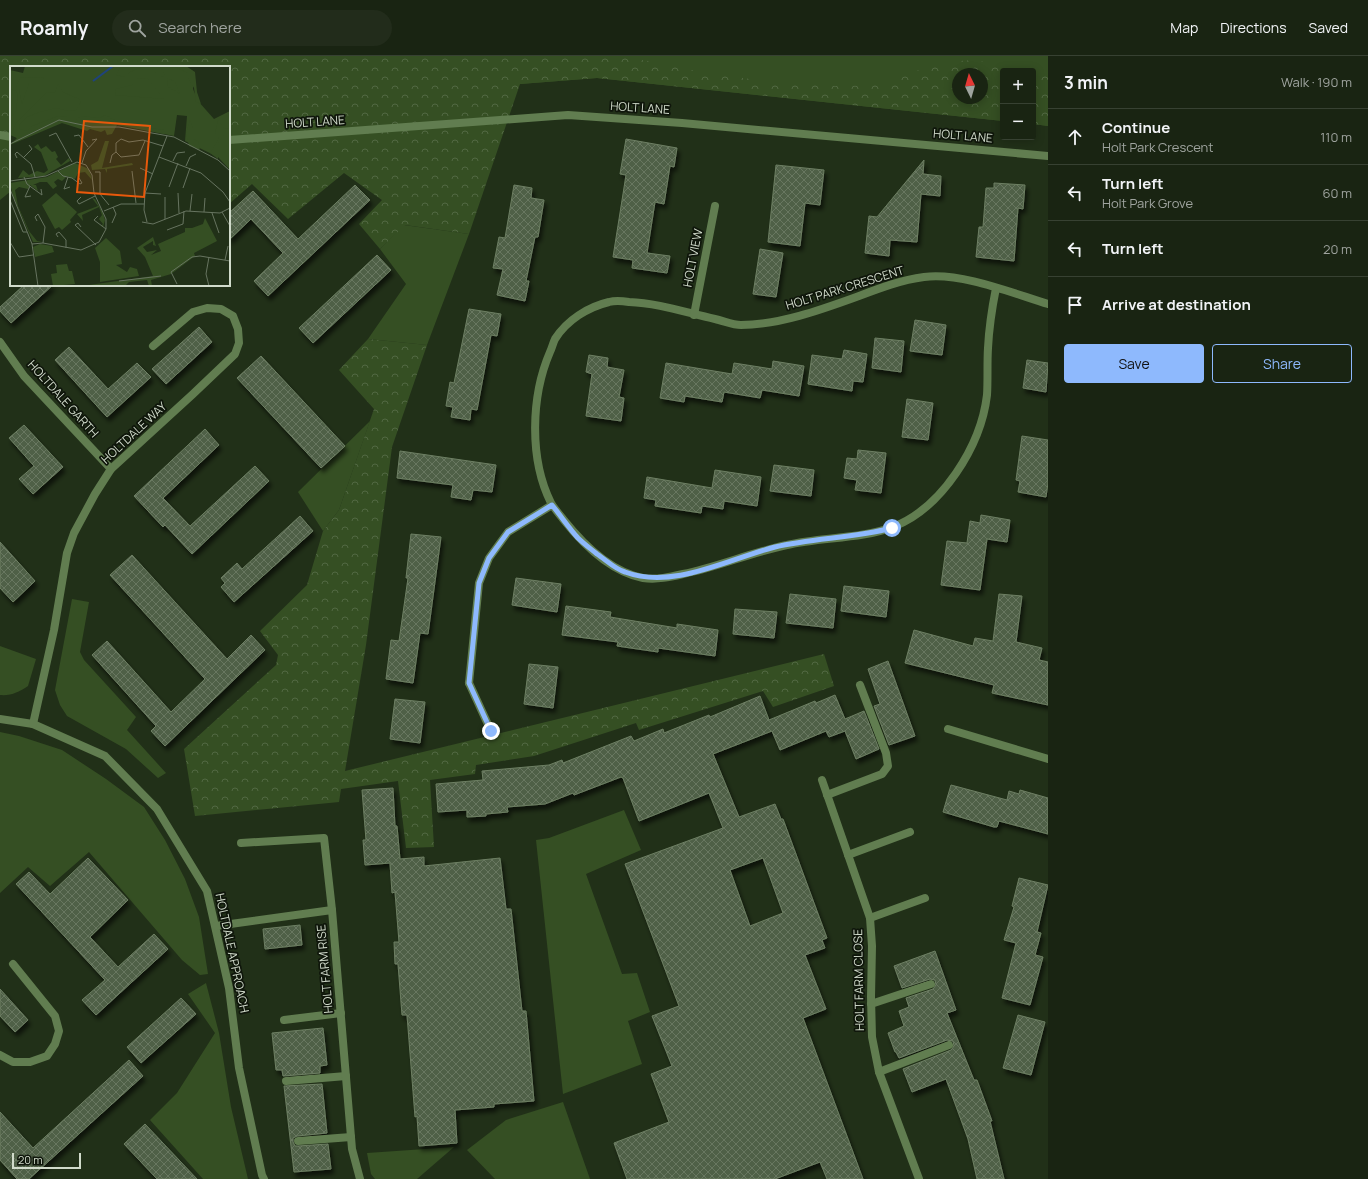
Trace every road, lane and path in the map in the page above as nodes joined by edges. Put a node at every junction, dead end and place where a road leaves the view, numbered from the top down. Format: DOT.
graph roads {
  1 [pos="0,135"];
  2 [pos="10,137"];
  3 [pos="230,140"];
  4 [pos="1048,156"];
  5 [pos="715,206"];
  6 [pos="996,288"];
  7 [pos="1048,304"];
  8 [pos="694,315"];
  9 [pos="0,342"];
  10 [pos="153,346"];
  11 [pos="111,469"];
  12 [pos="552,505"];
  13 [pos="860,685"];
  14 [pos="0,719"];
  15 [pos="33,724"];
  16 [pos="948,729"];
  17 [pos="491,731"];
  18 [pos="1048,759"];
  19 [pos="822,780"];
  20 [pos="827,795"];
  21 [pos="910,832"];
  22 [pos="241,843"];
  23 [pos="848,855"];
  24 [pos="925,898"];
  25 [pos="332,910"];
  26 [pos="870,918"];
  27 [pos="216,926"];
  28 [pos="13,964"];
  29 [pos="931,984"];
  30 [pos="871,1004"];
  31 [pos="341,1013"];
  32 [pos="284,1020"];
  33 [pos="949,1045"];
  34 [pos="0,1055"];
  35 [pos="879,1072"];
  36 [pos="346,1076"];
  37 [pos="286,1081"];
  38 [pos="351,1137"];
  39 [pos="298,1141"];
  40 [pos="264,1179"];
  41 [pos="360,1179"];
  42 [pos="919,1179"];
  1 -- 2 [label="street"];
  3 -- 4 [label="street, HOLT LANE"];
  5 -- 8 [label="street, HOLT VIEW"];
  6 -- 7 [label="street, HOLT PARK CRESCENT"];
  6 -- 8 [label="street, HOLT PARK CRESCENT"];
  6 -- 12 [label="street, HOLT PARK CRESCENT"];
  8 -- 12 [label="street, HOLT PARK CRESCENT"];
  9 -- 11 [label="street, HOLTDALE GARTH"];
  10 -- 11 [label="street, HOLTDALE WAY"];
  11 -- 15 [label="street, HOLTDALE WAY"];
  12 -- 17 [label="street"];
  13 -- 20 [label="street"];
  14 -- 15 [label="street, HOLTDALE APPROACH"];
  15 -- 27 [label="street, HOLTDALE APPROACH"];
  16 -- 18 [label="street"];
  19 -- 20 [label="street, HOLT FARM CLOSE"];
  20 -- 23 [label="street, HOLT FARM CLOSE"];
  21 -- 23 [label="street"];
  22 -- 25 [label="street, HOLT FARM RISE"];
  23 -- 26 [label="street, HOLT FARM CLOSE"];
  24 -- 26 [label="street"];
  25 -- 27 [label="street"];
  25 -- 31 [label="street, HOLT FARM RISE"];
  26 -- 30 [label="street, HOLT FARM CLOSE"];
  27 -- 40 [label="street, HOLTDALE APPROACH"];
  28 -- 34 [label="street"];
  29 -- 30 [label="street"];
  30 -- 35 [label="street, HOLT FARM CLOSE"];
  31 -- 32 [label="street"];
  31 -- 36 [label="street, HOLT FARM RISE"];
  33 -- 35 [label="street"];
  35 -- 42 [label="street, HOLT FARM CLOSE"];
  36 -- 37 [label="street"];
  36 -- 38 [label="street, HOLT FARM RISE"];
  38 -- 39 [label="street"];
  38 -- 41 [label="street, HOLT FARM RISE"];
}
